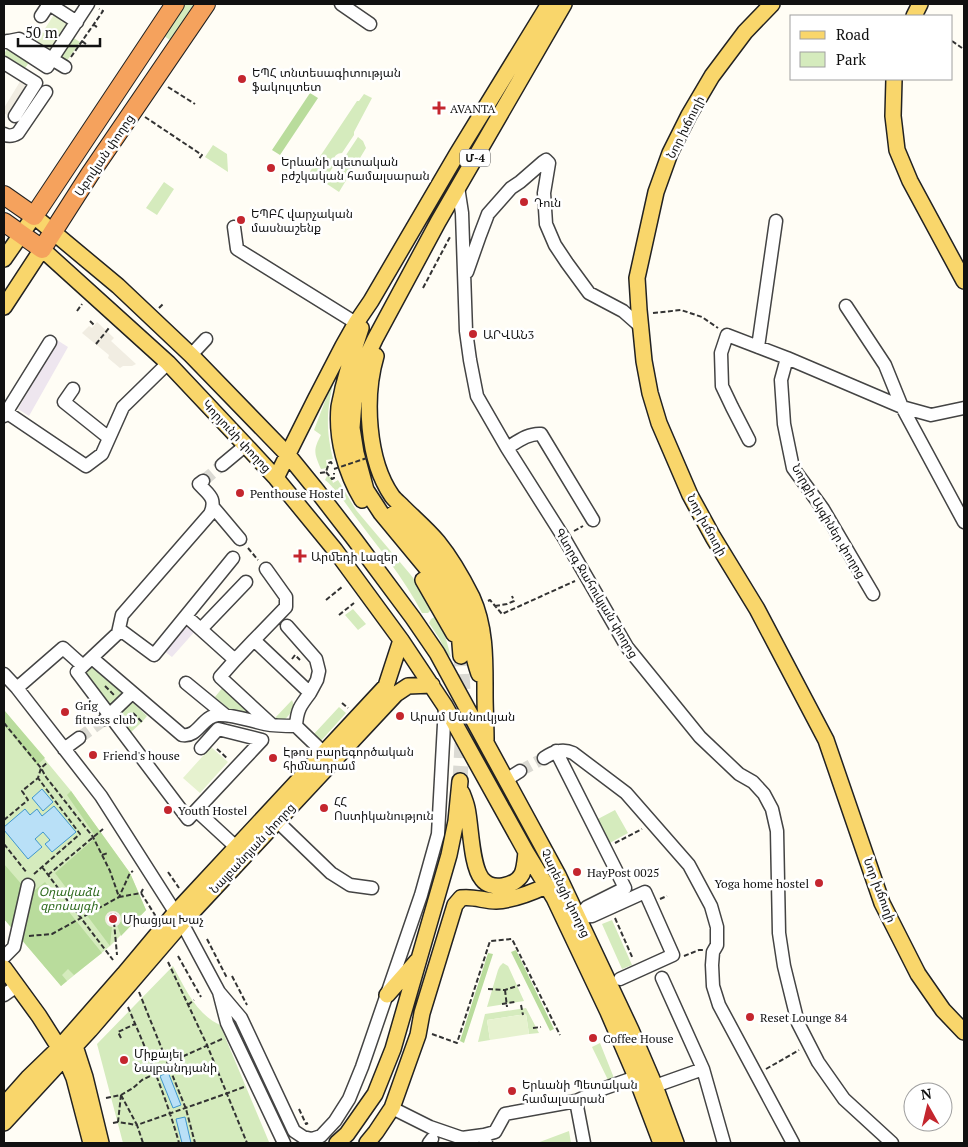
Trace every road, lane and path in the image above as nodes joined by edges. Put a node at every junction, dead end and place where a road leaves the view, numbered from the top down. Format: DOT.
graph roads {
  1 [pos="206,4"];
  2 [pos="341,4"];
  3 [pos="549,4"];
  4 [pos="564,4"];
  5 [pos="772,4"];
  6 [pos="93,6"];
  7 [pos="170,6"];
  8 [pos="42,16"];
  9 [pos="76,22"];
  10 [pos="370,24"];
  11 [pos="5,41"];
  12 [pos="953,42"];
  13 [pos="962,48"];
  14 [pos="52,59"];
  15 [pos="4,63"];
  16 [pos="64,67"];
  17 [pos="894,80"];
  18 [pos="166,85"];
  19 [pos="46,92"];
  20 [pos="195,104"];
  21 [pos="15,116"];
  22 [pos="145,117"];
  23 [pos="4,134"];
  24 [pos="198,160"];
  25 [pos="458,187"];
  26 [pos="4,195"];
  27 [pos="462,213"];
  28 [pos="34,216"];
  29 [pos="776,221"];
  30 [pos="4,222"];
  31 [pos="234,228"];
  32 [pos="53,232"];
  33 [pos="21,234"];
  34 [pos="42,249"];
  35 [pos="4,259"];
  36 [pos="960,265"];
  37 [pos="964,281"];
  38 [pos="464,286"];
  39 [pos="423,288"];
  40 [pos="370,301"];
  41 [pos="82,304"];
  42 [pos="846,306"];
  43 [pos="4,307"];
  44 [pos="639,310"];
  45 [pos="77,311"];
  46 [pos="389,314"];
  47 [pos="90,321"];
  48 [pos="356,323"];
  49 [pos="94,326"];
  50 [pos="640,326"];
  51 [pos="109,328"];
  52 [pos="727,335"];
  53 [pos="206,339"];
  54 [pos="50,342"];
  55 [pos="96,344"];
  56 [pos="758,347"];
  57 [pos="191,355"];
  58 [pos="787,358"];
  59 [pos="168,363"];
  60 [pos="73,389"];
  61 [pos="902,407"];
  62 [pos="964,408"];
  63 [pos="5,414"];
  64 [pos="109,438"];
  65 [pos="750,440"];
  66 [pos="246,446"];
  67 [pos="507,448"];
  68 [pos="288,455"];
  69 [pos="367,458"];
  70 [pos="222,466"];
  71 [pos="334,469"];
  72 [pos="326,472"];
  73 [pos="320,473"];
  74 [pos="276,478"];
  75 [pos="203,481"];
  76 [pos="366,490"];
  77 [pos="213,506"];
  78 [pos="593,520"];
  79 [pos="964,522"];
  80 [pos="564,538"];
  81 [pos="240,539"];
  82 [pos="232,558"];
  83 [pos="263,566"];
  84 [pos="587,576"];
  85 [pos="246,582"];
  86 [pos="342,587"];
  87 [pos="873,594"];
  88 [pos="512,596"];
  89 [pos="326,600"];
  90 [pos="354,603"];
  91 [pos="495,606"];
  92 [pos="502,614"];
  93 [pos="339,615"];
  94 [pos="186,616"];
  95 [pos="287,626"];
  96 [pos="119,629"];
  97 [pos="201,629"];
  98 [pos="254,640"];
  99 [pos="402,640"];
  100 [pos="437,653"];
  101 [pos="236,660"];
  102 [pos="87,662"];
  103 [pos="4,674"];
  104 [pos="186,683"];
  105 [pos="122,684"];
  106 [pos="432,685"];
  107 [pos="17,688"];
  108 [pos="132,693"];
  109 [pos="310,693"];
  110 [pos="485,695"];
  111 [pos="97,698"];
  112 [pos="342,703"];
  113 [pos="445,706"];
  114 [pos="351,712"];
  115 [pos="133,713"];
  116 [pos="225,715"];
  117 [pos="108,717"];
  118 [pos="4,723"];
  119 [pos="144,723"];
  120 [pos="272,725"];
  121 [pos="296,726"];
  122 [pos="80,738"];
  123 [pos="486,744"];
  124 [pos="208,747"];
  125 [pos="64,749"];
  126 [pos="556,751"];
  127 [pos="324,753"];
  128 [pos="544,758"];
  129 [pos="48,762"];
  130 [pos="225,763"];
  131 [pos="41,768"];
  132 [pos="520,772"];
  133 [pos="38,778"];
  134 [pos="506,780"];
  135 [pos="197,811"];
  136 [pos="4,820"];
  137 [pos="277,821"];
  138 [pos="653,823"];
  139 [pos="102,829"];
  140 [pos="93,837"];
  141 [pos="4,844"];
  142 [pos="236,847"];
  143 [pos="605,848"];
  144 [pos="526,852"];
  145 [pos="108,853"];
  146 [pos="102,855"];
  147 [pos="42,867"];
  148 [pos="132,870"];
  149 [pos="168,872"];
  150 [pos="48,875"];
  151 [pos="28,885"];
  152 [pos="546,886"];
  153 [pos="143,888"];
  154 [pos="372,888"];
  155 [pos="141,893"];
  156 [pos="182,893"];
  157 [pos="119,897"];
  158 [pos="612,912"];
  159 [pos="578,917"];
  160 [pos="82,918"];
  161 [pos="178,918"];
  162 [pos="114,922"];
  163 [pos="141,927"];
  164 [pos="16,937"];
  165 [pos="207,939"];
  166 [pos="4,956"];
  167 [pos="117,956"];
  168 [pos="178,956"];
  169 [pos="420,958"];
  170 [pos="113,960"];
  171 [pos="634,960"];
  172 [pos="168,962"];
  173 [pos="4,968"];
  174 [pos="228,978"];
  175 [pos="662,978"];
  176 [pos="620,979"];
  177 [pos="520,985"];
  178 [pos="17,986"];
  179 [pos="488,988"];
  180 [pos="505,990"];
  181 [pos="139,992"];
  182 [pos="219,992"];
  183 [pos="4,995"];
  184 [pos="387,995"];
  185 [pos="201,997"];
  186 [pos="194,1000"];
  187 [pos="515,1002"];
  188 [pos="506,1003"];
  189 [pos="502,1004"];
  190 [pos="127,1005"];
  191 [pos="188,1005"];
  192 [pos="521,1005"];
  193 [pos="507,1007"];
  194 [pos="422,1013"];
  195 [pos="523,1015"];
  196 [pos="136,1024"];
  197 [pos="541,1027"];
  198 [pos="534,1028"];
  199 [pos="428,1032"];
  200 [pos="964,1032"];
  201 [pos="560,1035"];
  202 [pos="121,1038"];
  203 [pos="222,1038"];
  204 [pos="809,1044"];
  205 [pos="208,1045"];
  206 [pos="66,1050"];
  207 [pos="168,1063"];
  208 [pos="703,1070"];
  209 [pos="156,1073"];
  210 [pos="756,1074"];
  211 [pos="636,1077"];
  212 [pos="655,1086"];
  213 [pos="242,1087"];
  214 [pos="228,1094"];
  215 [pos="120,1095"];
  216 [pos="106,1098"];
  217 [pos="576,1100"];
  218 [pos="4,1105"];
  219 [pos="304,1107"];
  220 [pos="392,1108"];
  221 [pos="186,1109"];
  222 [pos="171,1114"];
  223 [pos="118,1122"];
  224 [pos="4,1123"];
  225 [pos="113,1123"];
  226 [pos="308,1123"];
  227 [pos="137,1126"];
  228 [pos="485,1139"];
  229 [pos="91,1143"];
  230 [pos="101,1143"];
  231 [pos="142,1143"];
  232 [pos="179,1143"];
  233 [pos="195,1143"];
  234 [pos="247,1143"];
  235 [pos="284,1143"];
  236 [pos="337,1143"];
  237 [pos="366,1143"];
  238 [pos="584,1143"];
  239 [pos="661,1143"];
  240 [pos="676,1143"];
  241 [pos="724,1143"];
  242 [pos="793,1143"];
  243 [pos="892,1143"];
  1 -- 32 [label="highway, Աբովյան փողոց"];
  2 -- 10 [label="street"];
  3 -- 40 [label="main road, Մ-4"];
  4 -- 25 [label="main road, Մ-4"];
  5 -- 44 [label="main road, Նոր խճուղի"];
  6 -- 9 [label="street"];
  6 -- 16 [label="path"];
  7 -- 28 [label="highway, Աբովյան փողոց"];
  8 -- 9 [label="street"];
  9 -- 14 [label="street"];
  11 -- 14 [label="street"];
  12 -- 13 [label="path"];
  14 -- 16 [label="street"];
  15 -- 21 [label="street"];
  17 -- 36 [label="main road"];
  18 -- 20 [label="path"];
  19 -- 23 [label="street"];
  22 -- 24 [label="path"];
  25 -- 27 [label="street, Գևորգ Ջահուկյան փողոց"];
  25 -- 46 [label="main road, Մ-4"];
  26 -- 28 [label="highway, Կորյունի փողոց"];
  27 -- 38 [label="street, Գևորգ Ջահուկյան փողոց"];
  27 -- 39 [label="path"];
  28 -- 32 [label="main road, Կորյունի փողոց"];
  28 -- 33 [label="main road, Աբովյան փողոց"];
  29 -- 56 [label="street"];
  30 -- 33 [label="highway, Կորյունի փողոց"];
  31 -- 48 [label="street"];
  32 -- 34 [label="highway, Աբովյան փողոց"];
  32 -- 57 [label="main road, Կորյունի փողոց"];
  33 -- 34 [label="highway, Կորյունի փողոց"];
  33 -- 35 [label="main road, Աբովյան փողոց"];
  34 -- 43 [label="main road, Աբովյան փողոց"];
  34 -- 59 [label="main road, Կորյունի փողոց"];
  36 -- 37 [label="main road"];
  38 -- 50 [label="street"];
  38 -- 67 [label="street, Գևորգ Ջահուկյան փողոց"];
  40 -- 48 [label="main road"];
  40 -- 76 [label="main road"];
  41 -- 45 [label="path"];
  42 -- 61 [label="street"];
  44 -- 50 [label="main road, Նոր խճուղի"];
  44 -- 52 [label="path"];
  46 -- 76 [label="main road"];
  46 -- 110 [label="main road"];
  47 -- 49 [label="path"];
  48 -- 68 [label="main road"];
  50 -- 200 [label="main road, Նոր խճուղի"];
  51 -- 55 [label="path"];
  52 -- 56 [label="street"];
  52 -- 65 [label="street"];
  53 -- 57 [label="street"];
  54 -- 63 [label="street"];
  56 -- 58 [label="street"];
  57 -- 68 [label="main road, Կորյունի փողոց"];
  58 -- 61 [label="street"];
  58 -- 87 [label="street, Նորքի Այգիներ փողոց"];
  59 -- 64 [label="street"];
  59 -- 66 [label="main road, Կորյունի փողոց"];
  60 -- 64 [label="street"];
  61 -- 62 [label="street"];
  61 -- 79 [label="street"];
  63 -- 64 [label="street"];
  66 -- 70 [label="street"];
  66 -- 74 [label="main road, Կորյունի փողոց"];
  67 -- 78 [label="street"];
  67 -- 80 [label="street, Գևորգ Ջահուկյան փողոց"];
  68 -- 74 [label="main road"];
  68 -- 100 [label="main road, Կորյունի փողոց"];
  69 -- 71 [label="path, bridge"];
  71 -- 72 [label="path"];
  71 -- 72 [label="path"];
  72 -- 73 [label="path"];
  74 -- 99 [label="main road, Կորյունի փողոց"];
  75 -- 77 [label="street"];
  76 -- 110 [label="main road"];
  77 -- 81 [label="street"];
  77 -- 96 [label="street"];
  78 -- 80 [label="path"];
  80 -- 84 [label="street, Գևորգ Ջահուկյան փողոց"];
  81 -- 83 [label="path"];
  82 -- 94 [label="street"];
  83 -- 98 [label="street"];
  84 -- 92 [label="path"];
  84 -- 204 [label="street, Գևորգ Ջահուկյան փողոց"];
  85 -- 97 [label="street"];
  86 -- 89 [label="path"];
  88 -- 91 [label="path"];
  90 -- 93 [label="path"];
  94 -- 96 [label="street"];
  94 -- 97 [label="street"];
  95 -- 109 [label="street"];
  96 -- 102 [label="street"];
  97 -- 101 [label="street"];
  98 -- 101 [label="street"];
  98 -- 109 [label="street"];
  99 -- 106 [label="main road, Կորյունի փողոց"];
  99 -- 127 [label="main road, Նալբանդյան փողոց"];
  100 -- 123 [label="main road, Չարենցի փողոց"];
  101 -- 120 [label="street"];
  102 -- 105 [label="street"];
  102 -- 107 [label="street"];
  102 -- 111 [label="street"];
  103 -- 107 [label="street"];
  104 -- 116 [label="street"];
  105 -- 108 [label="street"];
  105 -- 111 [label="path"];
  106 -- 113 [label="main road, Չարենցի փողոց"];
  106 -- 137 [label="main road, Նալբանդյան փողոց"];
  107 -- 125 [label="street"];
  108 -- 116 [label="street"];
  108 -- 117 [label="street"];
  109 -- 121 [label="street"];
  110 -- 123 [label="main road"];
  111 -- 117 [label="street"];
  112 -- 114 [label="path"];
  113 -- 144 [label="main road, Չարենցի փողոց"];
  113 -- 184 [label="street"];
  115 -- 119 [label="path"];
  116 -- 120 [label="street"];
  117 -- 135 [label="street"];
  118 -- 131 [label="path"];
  120 -- 121 [label="street"];
  121 -- 127 [label="street"];
  122 -- 125 [label="street"];
  123 -- 134 [label="main road, Չարենցի փողոց"];
  124 -- 130 [label="path"];
  124 -- 135 [label="street"];
  125 -- 161 [label="street"];
  126 -- 128 [label="street"];
  126 -- 138 [label="street"];
  126 -- 143 [label="street"];
  127 -- 142 [label="main road, Նալբանդյան փողոց"];
  129 -- 131 [label="path"];
  131 -- 133 [label="path"];
  131 -- 140 [label="path"];
  132 -- 134 [label="street"];
  133 -- 136 [label="path"];
  133 -- 147 [label="path"];
  134 -- 159 [label="main road, Չարենցի փողոց"];
  135 -- 142 [label="street"];
  137 -- 154 [label="street"];
  137 -- 161 [label="main road, Նալբանդյան փողոց"];
  138 -- 143 [label="path"];
  138 -- 210 [label="street"];
  139 -- 140 [label="path"];
  140 -- 146 [label="path"];
  140 -- 150 [label="path"];
  141 -- 147 [label="path"];
  142 -- 161 [label="main road, Նալբանդյան փողոց"];
  143 -- 159 [label="street"];
  144 -- 152 [label="main road, Չարենցի փողոց"];
  144 -- 169 [label="main road"];
  145 -- 146 [label="path"];
  146 -- 157 [label="path"];
  147 -- 150 [label="path"];
  148 -- 157 [label="path"];
  149 -- 156 [label="path"];
  150 -- 160 [label="path"];
  151 -- 164 [label="street"];
  152 -- 194 [label="main road"];
  152 -- 211 [label="main road, Չարենցի փողոց"];
  153 -- 155 [label="path"];
  155 -- 157 [label="path"];
  155 -- 163 [label="path"];
  157 -- 160 [label="path"];
  158 -- 171 [label="path"];
  159 -- 176 [label="street"];
  159 -- 212 [label="main road, Չարենցի փողոց"];
  160 -- 164 [label="path"];
  160 -- 170 [label="path"];
  161 -- 182 [label="street"];
  161 -- 206 [label="main road, Նալբանդյան փողոց"];
  162 -- 167 [label="path"];
  164 -- 166 [label="street"];
  165 -- 174 [label="path"];
  168 -- 185 [label="path"];
  169 -- 184 [label="main road"];
  169 -- 194 [label="main road"];
  169 -- 236 [label="main road"];
  172 -- 191 [label="path"];
  173 -- 178 [label="main road"];
  175 -- 208 [label="street"];
  177 -- 180 [label="path"];
  178 -- 183 [label="street"];
  178 -- 206 [label="main road"];
  179 -- 180 [label="path"];
  180 -- 188 [label="path"];
  181 -- 207 [label="path"];
  182 -- 184 [label="street"];
  182 -- 235 [label="street"];
  186 -- 191 [label="path"];
  187 -- 188 [label="path"];
  188 -- 189 [label="path"];
  188 -- 193 [label="path"];
  190 -- 196 [label="path"];
  191 -- 205 [label="path"];
  192 -- 195 [label="path"];
  194 -- 220 [label="main road"];
  196 -- 202 [label="path"];
  196 -- 209 [label="path"];
  197 -- 198 [label="path"];
  199 -- 201 [label="path"];
  203 -- 205 [label="path"];
  204 -- 210 [label="path"];
  204 -- 243 [label="street, Գևորգ Ջահուկյան փողոց"];
  205 -- 207 [label="path"];
  205 -- 214 [label="path"];
  206 -- 218 [label="main road, Նալբանդյան փողոց"];
  206 -- 224 [label="main road, Նալբանդյան փողոց"];
  206 -- 229 [label="main road"];
  206 -- 230 [label="main road"];
  207 -- 209 [label="path"];
  207 -- 221 [label="path"];
  208 -- 212 [label="street"];
  208 -- 241 [label="street"];
  209 -- 215 [label="path"];
  209 -- 222 [label="path"];
  210 -- 242 [label="street"];
  211 -- 217 [label="street"];
  211 -- 239 [label="main road, Չարենցի փողոց"];
  212 -- 240 [label="main road, Չարենցի փողոց"];
  213 -- 214 [label="path"];
  214 -- 221 [label="path"];
  214 -- 234 [label="path"];
  215 -- 216 [label="path"];
  215 -- 223 [label="path"];
  215 -- 227 [label="path"];
  217 -- 228 [label="street"];
  217 -- 238 [label="street"];
  219 -- 226 [label="path"];
  220 -- 228 [label="street"];
  220 -- 237 [label="main road"];
  221 -- 222 [label="path"];
  221 -- 233 [label="path"];
  222 -- 227 [label="path"];
  222 -- 232 [label="path"];
  223 -- 225 [label="path"];
  223 -- 227 [label="path"];
  227 -- 231 [label="path"];
}
